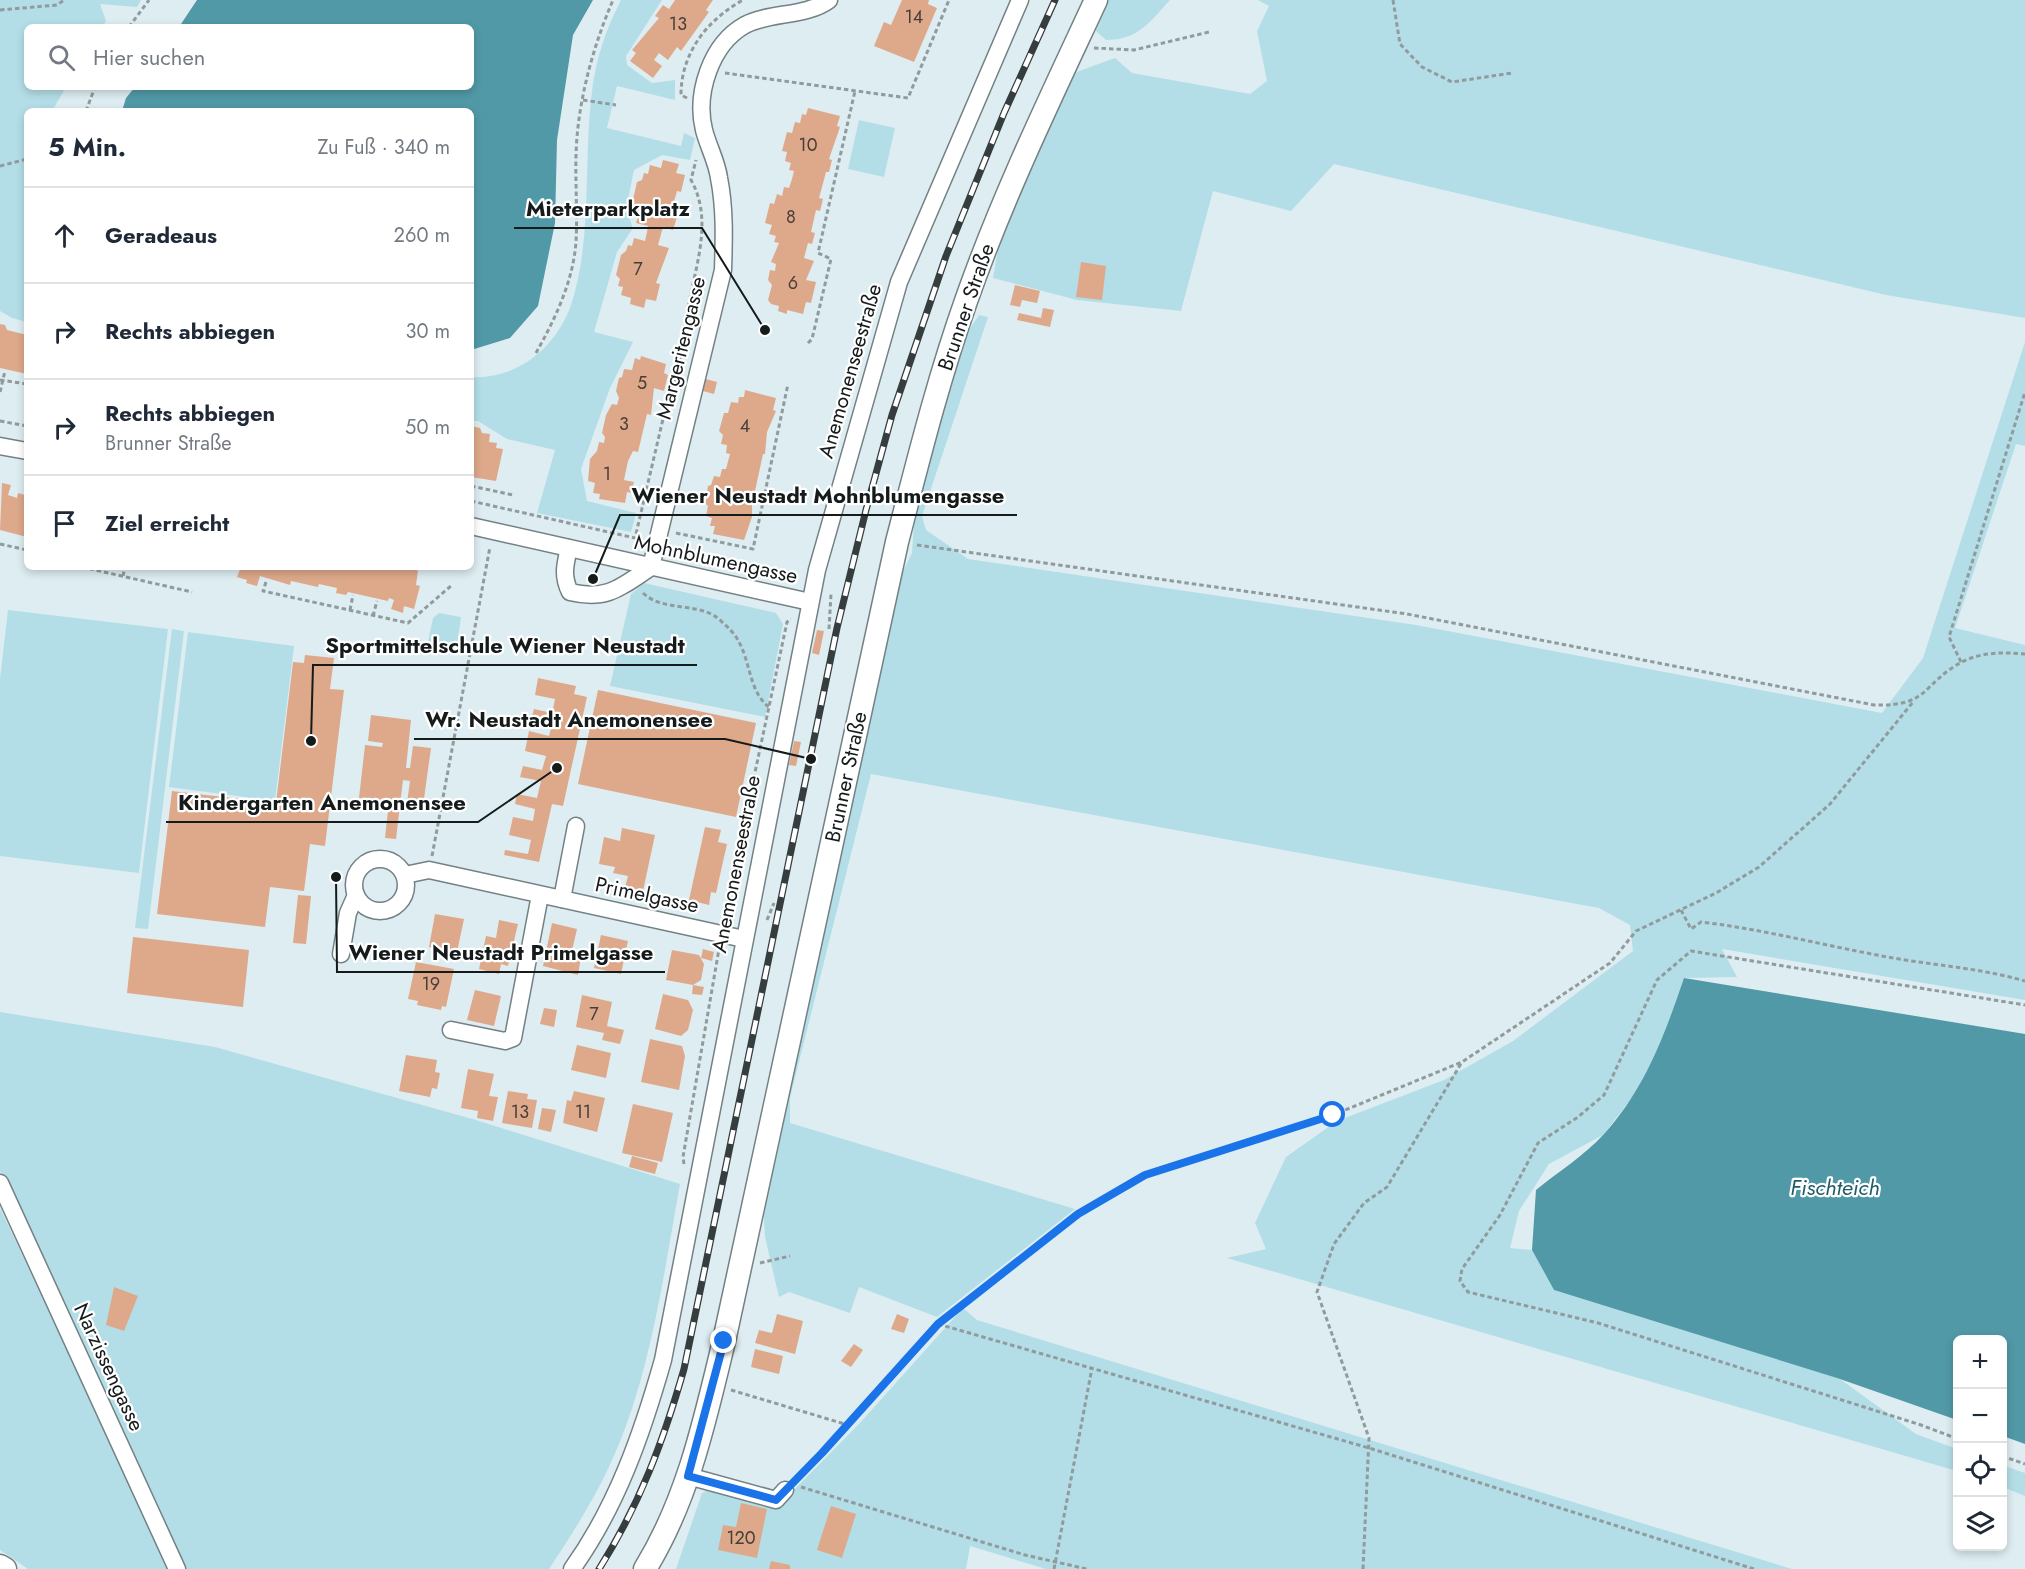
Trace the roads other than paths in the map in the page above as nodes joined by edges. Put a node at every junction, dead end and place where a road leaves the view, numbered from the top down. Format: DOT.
graph roads {
  1 [pos="829,0"];
  2 [pos="1020,0"];
  3 [pos="1096,0"];
  4 [pos="0,446"];
  5 [pos="24,450"];
  6 [pos="474,527"];
  7 [pos="569,548"];
  8 [pos="651,567"];
  9 [pos="810,602"];
  10 [pos="576,826"];
  11 [pos="405,875"];
  12 [pos="356,895"];
  13 [pos="540,895"];
  14 [pos="562,899"];
  15 [pos="744,939"];
  16 [pos="341,954"];
  17 [pos="451,1030"];
  18 [pos="0,1183"];
  19 [pos="688,1476"];
  20 [pos="788,1487"];
  21 [pos="0,1566"];
  22 [pos="5,1569"];
  23 [pos="177,1569"];
  24 [pos="572,1569"];
  25 [pos="645,1569"];
  1 -- 8 [label="street, Margeritengasse"];
  2 -- 9 [label="street, Anemonenseestraße"];
  3 -- 19 [label="main road, Brunner Straße"];
  4 -- 5 [label="street"];
  6 -- 7 [label="street, Mohnblumengasse"];
  7 -- 8 [label="street, Mohnblumengasse"];
  7 -- 8 [label="street"];
  8 -- 9 [label="street, Mohnblumengasse"];
  9 -- 15 [label="street, Anemonenseestraße"];
  10 -- 14 [label="street"];
  11 -- 12 [label="street"];
  11 -- 12 [label="street"];
  11 -- 13 [label="street, Primelgasse"];
  12 -- 16 [label="street"];
  13 -- 14 [label="street, Primelgasse"];
  13 -- 17 [label="street"];
  14 -- 15 [label="street, Primelgasse"];
  15 -- 24 [label="street, Anemonenseestraße"];
  18 -- 23 [label="street, Narzissengasse"];
  19 -- 20 [label="street"];
  19 -- 25 [label="main road, Brunner Straße"];
  21 -- 22 [label="main road"];
}
